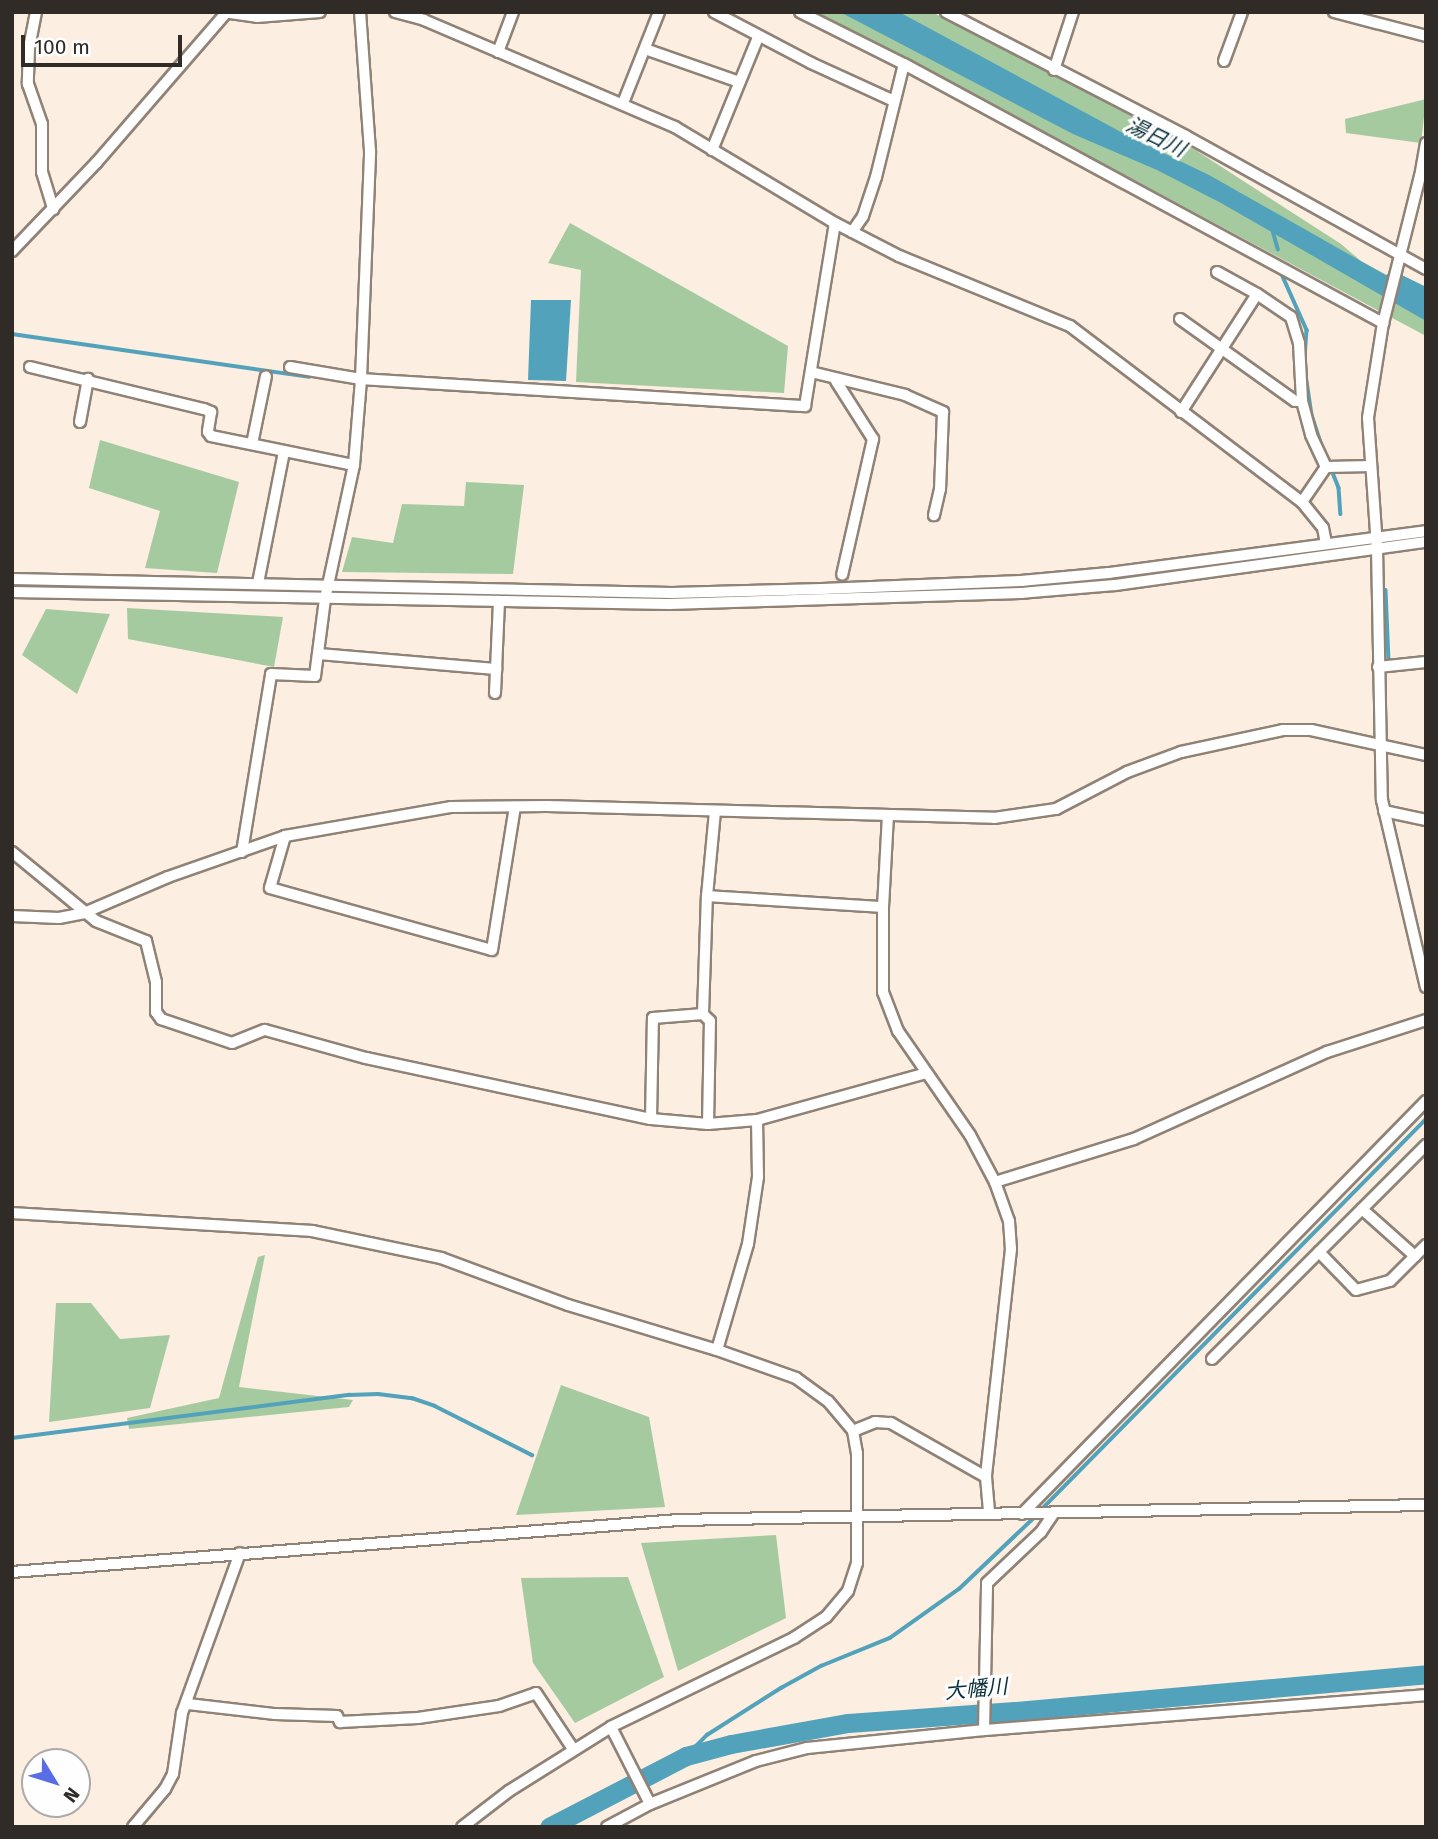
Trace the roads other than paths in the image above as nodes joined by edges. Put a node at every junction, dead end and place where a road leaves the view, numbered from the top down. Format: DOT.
graph roads {
  1 [pos="36,12"];
  2 [pos="225,12"];
  3 [pos="320,12"];
  4 [pos="360,12"];
  5 [pos="395,12"];
  6 [pos="513,12"];
  7 [pos="659,12"];
  8 [pos="714,12"];
  9 [pos="800,12"];
  10 [pos="946,12"];
  11 [pos="1073,12"];
  12 [pos="1242,12"];
  13 [pos="1334,12"];
  14 [pos="426,16"];
  15 [pos="1426,36"];
  16 [pos="758,37"];
  17 [pos="645,49"];
  18 [pos="498,52"];
  19 [pos="1224,61"];
  20 [pos="904,64"];
  21 [pos="1054,70"];
  22 [pos="739,82"];
  23 [pos="894,101"];
  24 [pos="623,103"];
  25 [pos="1426,143"];
  26 [pos="712,150"];
  27 [pos="53,209"];
  28 [pos="835,223"];
  29 [pos="852,232"];
  30 [pos="12,251"];
  31 [pos="1401,258"];
  32 [pos="1426,269"];
  33 [pos="1217,272"];
  34 [pos="1257,294"];
  35 [pos="1180,319"];
  36 [pos="1384,322"];
  37 [pos="1224,348"];
  38 [pos="30,367"];
  39 [pos="290,367"];
  40 [pos="811,372"];
  41 [pos="265,376"];
  42 [pos="88,379"];
  43 [pos="361,379"];
  44 [pos="836,381"];
  45 [pos="1302,401"];
  46 [pos="1181,412"];
  47 [pos="80,422"];
  48 [pos="252,444"];
  49 [pos="284,452"];
  50 [pos="354,465"];
  51 [pos="1371,466"];
  52 [pos="1326,467"];
  53 [pos="1302,502"];
  54 [pos="934,514"];
  55 [pos="1426,531"];
  56 [pos="1426,542"];
  57 [pos="1376,543"];
  58 [pos="1326,544"];
  59 [pos="842,575"];
  60 [pos="12,579"];
  61 [pos="258,583"];
  62 [pos="328,584"];
  63 [pos="12,592"];
  64 [pos="325,599"];
  65 [pos="499,601"];
  66 [pos="318,654"];
  67 [pos="1426,662"];
  68 [pos="1378,667"];
  69 [pos="496,668"];
  70 [pos="495,693"];
  71 [pos="1380,747"];
  72 [pos="1426,755"];
  73 [pos="515,807"];
  74 [pos="715,811"];
  75 [pos="1384,811"];
  76 [pos="888,815"];
  77 [pos="1426,820"];
  78 [pos="285,836"];
  79 [pos="12,852"];
  80 [pos="242,852"];
  81 [pos="707,896"];
  82 [pos="883,907"];
  83 [pos="84,913"];
  84 [pos="12,916"];
  85 [pos="1426,988"];
  86 [pos="703,1014"];
  87 [pos="1426,1020"];
  88 [pos="927,1073"];
  89 [pos="1426,1101"];
  90 [pos="651,1119"];
  91 [pos="757,1121"];
  92 [pos="708,1124"];
  93 [pos="1426,1145"];
  94 [pos="995,1182"];
  95 [pos="1363,1209"];
  96 [pos="12,1213"];
  97 [pos="1426,1245"];
  98 [pos="1319,1252"];
  99 [pos="1415,1256"];
  100 [pos="717,1350"];
  101 [pos="1212,1359"];
  102 [pos="853,1431"];
  103 [pos="986,1477"];
  104 [pos="1426,1506"];
  105 [pos="989,1514"];
  106 [pos="1025,1514"];
  107 [pos="1049,1514"];
  108 [pos="858,1516"];
  109 [pos="240,1553"];
  110 [pos="12,1572"];
  111 [pos="1426,1695"];
  112 [pos="188,1703"];
  113 [pos="611,1727"];
  114 [pos="984,1730"];
  115 [pos="573,1749"];
  116 [pos="650,1804"];
  117 [pos="133,1827"];
  118 [pos="462,1827"];
  119 [pos="607,1827"];
  1 -- 27 [label="street"];
  2 -- 3 [label="street"];
  2 -- 27 [label="street"];
  4 -- 43 [label="street"];
  5 -- 14 [label="street"];
  6 -- 18 [label="street"];
  7 -- 17 [label="street"];
  8 -- 16 [label="street"];
  9 -- 20 [label="street"];
  10 -- 21 [label="street"];
  11 -- 21 [label="street"];
  12 -- 19 [label="street"];
  13 -- 15 [label="street"];
  14 -- 18 [label="street"];
  16 -- 22 [label="street"];
  16 -- 23 [label="street"];
  17 -- 22 [label="street"];
  17 -- 24 [label="street"];
  18 -- 24 [label="street"];
  20 -- 23 [label="street"];
  20 -- 36 [label="street"];
  21 -- 31 [label="street"];
  22 -- 26 [label="street"];
  23 -- 29 [label="street"];
  24 -- 26 [label="street"];
  25 -- 31 [label="street"];
  26 -- 28 [label="street"];
  27 -- 30 [label="street"];
  28 -- 29 [label="street"];
  28 -- 40 [label="street"];
  29 -- 46 [label="street"];
  31 -- 32 [label="street"];
  31 -- 36 [label="street"];
  33 -- 34 [label="street"];
  34 -- 37 [label="street"];
  34 -- 45 [label="street"];
  35 -- 37 [label="street"];
  36 -- 51 [label="street"];
  37 -- 45 [label="street"];
  37 -- 46 [label="street"];
  38 -- 42 [label="street"];
  39 -- 43 [label="street"];
  40 -- 43 [label="street"];
  40 -- 44 [label="street"];
  41 -- 48 [label="street"];
  42 -- 47 [label="street"];
  42 -- 48 [label="street"];
  43 -- 50 [label="street"];
  44 -- 54 [label="street"];
  44 -- 59 [label="street"];
  45 -- 52 [label="street"];
  46 -- 53 [label="street"];
  48 -- 49 [label="street"];
  49 -- 50 [label="street"];
  49 -- 61 [label="street"];
  50 -- 62 [label="street"];
  51 -- 52 [label="street"];
  51 -- 57 [label="street"];
  52 -- 53 [label="street"];
  53 -- 58 [label="street"];
  55 -- 57 [label="street"];
  56 -- 57 [label="street"];
  57 -- 58 [label="street"];
  57 -- 65 [label="street"];
  57 -- 68 [label="street"];
  58 -- 62 [label="street"];
  60 -- 61 [label="street"];
  61 -- 62 [label="street"];
  62 -- 64 [label="street"];
  63 -- 64 [label="street"];
  64 -- 65 [label="street"];
  64 -- 66 [label="street"];
  65 -- 69 [label="street"];
  66 -- 69 [label="street"];
  66 -- 80 [label="street"];
  67 -- 68 [label="street"];
  68 -- 71 [label="street"];
  69 -- 70 [label="street"];
  71 -- 72 [label="street"];
  71 -- 75 [label="street"];
  71 -- 76 [label="street"];
  73 -- 74 [label="street"];
  73 -- 78 [label="street"];
  73 -- 78 [label="street"];
  74 -- 76 [label="street"];
  74 -- 81 [label="street"];
  75 -- 77 [label="street"];
  75 -- 85 [label="street"];
  76 -- 82 [label="street"];
  78 -- 80 [label="street"];
  79 -- 83 [label="street"];
  80 -- 83 [label="street"];
  81 -- 82 [label="street"];
  81 -- 86 [label="street"];
  82 -- 88 [label="street"];
  83 -- 84 [label="street"];
  83 -- 90 [label="street"];
  86 -- 90 [label="street"];
  86 -- 92 [label="street"];
  87 -- 94 [label="street"];
  88 -- 91 [label="street"];
  88 -- 94 [label="street"];
  89 -- 106 [label="street"];
  90 -- 92 [label="street"];
  91 -- 92 [label="street"];
  91 -- 100 [label="street"];
  93 -- 95 [label="street"];
  94 -- 103 [label="street"];
  95 -- 98 [label="street"];
  95 -- 99 [label="street"];
  96 -- 100 [label="street"];
  97 -- 99 [label="street"];
  98 -- 99 [label="street"];
  98 -- 101 [label="street"];
  100 -- 102 [label="street"];
  102 -- 103 [label="street"];
  102 -- 108 [label="street"];
  103 -- 105 [label="street"];
  104 -- 107 [label="street"];
  105 -- 106 [label="street"];
  105 -- 108 [label="street"];
  106 -- 107 [label="street"];
  107 -- 114 [label="street"];
  108 -- 109 [label="street"];
  108 -- 113 [label="street"];
  109 -- 110 [label="street"];
  109 -- 112 [label="street"];
  111 -- 114 [label="street"];
  112 -- 115 [label="street"];
  112 -- 117 [label="street"];
  113 -- 115 [label="street"];
  113 -- 116 [label="street"];
  114 -- 116 [label="street"];
  115 -- 118 [label="street"];
  116 -- 119 [label="street"];
}
